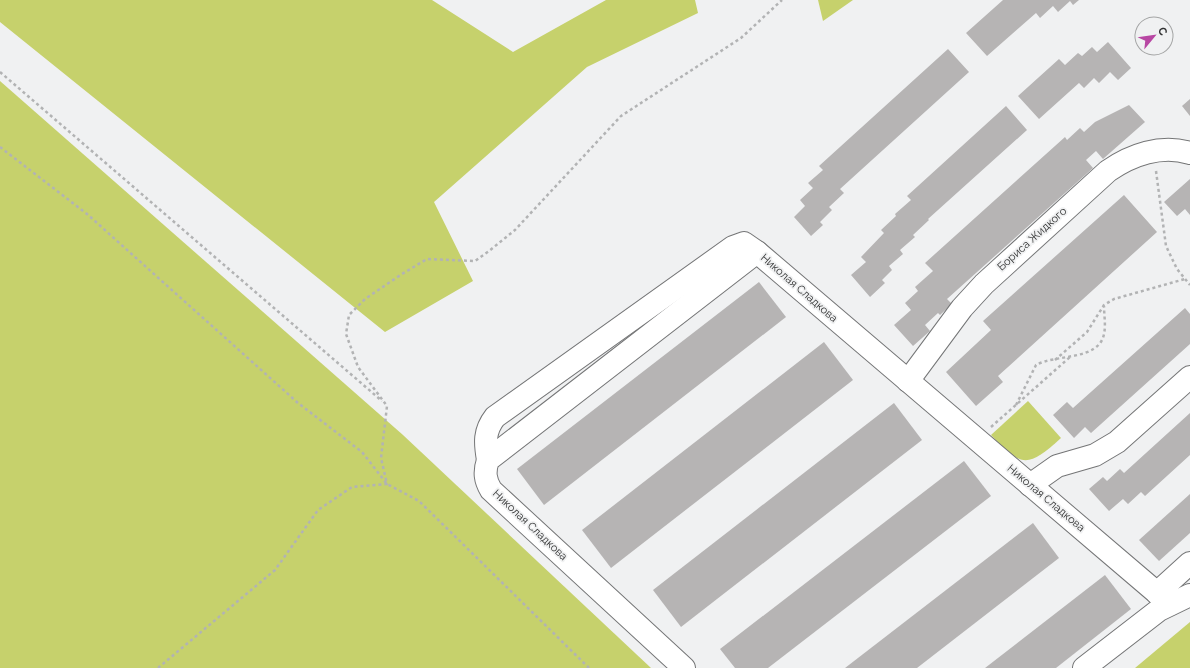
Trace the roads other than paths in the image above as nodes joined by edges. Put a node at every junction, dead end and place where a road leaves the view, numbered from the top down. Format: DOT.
graph roads {
  1 [pos="1190,153"];
  2 [pos="757,252"];
  3 [pos="1190,377"];
  4 [pos="908,381"];
  5 [pos="488,460"];
  6 [pos="1030,485"];
  7 [pos="1190,563"];
  8 [pos="1190,595"];
  9 [pos="1163,598"];
  10 [pos="684,668"];
  11 [pos="1084,668"];
  1 -- 4 [label="street, Бориса Жидкого"];
  2 -- 4 [label="street, Николая Сладкова"];
  2 -- 5 [label="street, Николая Сладкова"];
  2 -- 5 [label="street"];
  3 -- 6 [label="street"];
  4 -- 6 [label="street, Николая Сладкова"];
  5 -- 10 [label="street, Николая Сладкова"];
  6 -- 9 [label="street, Николая Сладкова"];
  7 -- 9 [label="street"];
  8 -- 9 [label="street"];
  9 -- 11 [label="street"];
}
